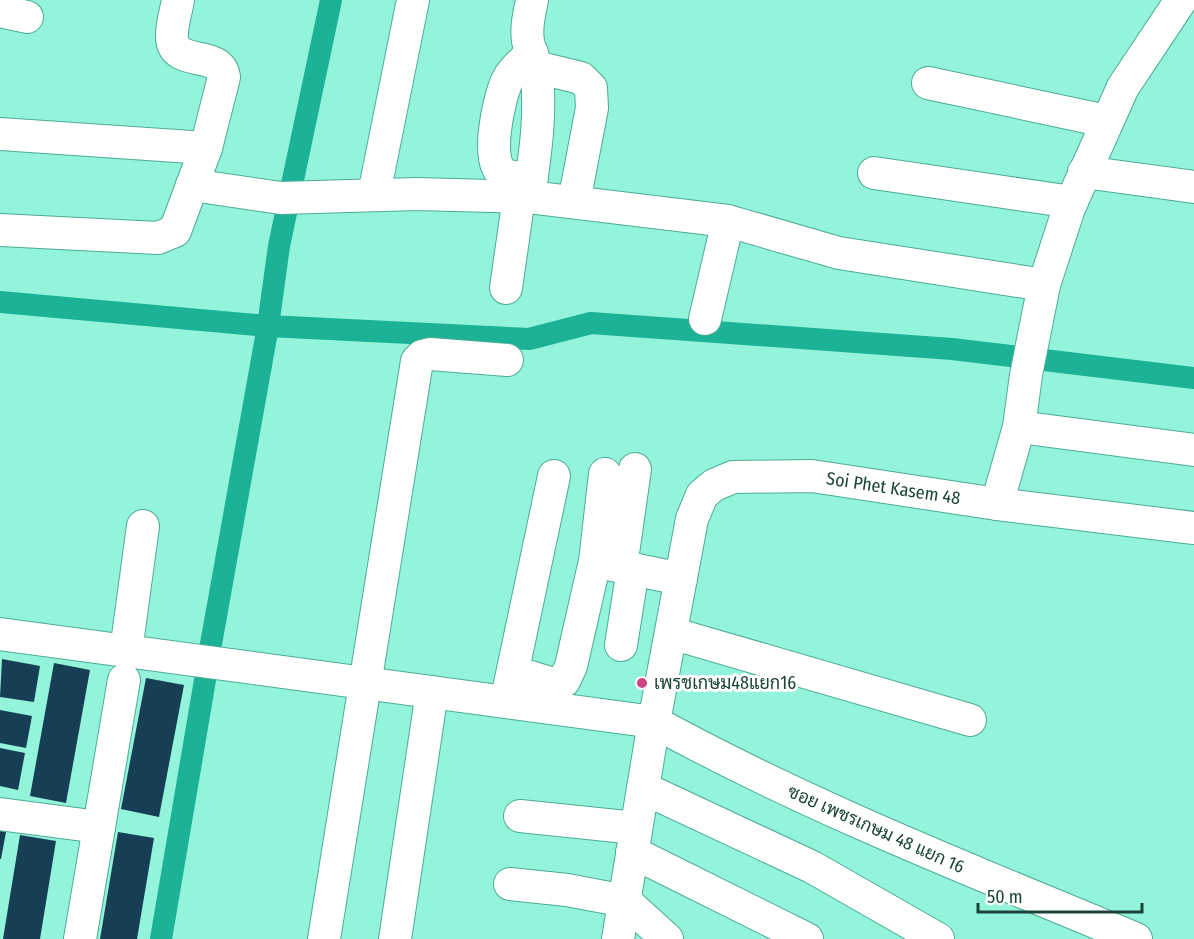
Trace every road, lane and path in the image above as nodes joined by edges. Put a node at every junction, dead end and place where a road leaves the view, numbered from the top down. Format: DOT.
graph roads {
  1 [pos="178,0"];
  2 [pos="413,0"];
  3 [pos="532,0"];
  4 [pos="1181,0"];
  5 [pos="534,60"];
  6 [pos="928,83"];
  7 [pos="1106,121"];
  8 [pos="0,134"];
  9 [pos="206,148"];
  10 [pos="1084,172"];
  11 [pos="874,173"];
  12 [pos="192,185"];
  13 [pos="1194,188"];
  14 [pos="526,191"];
  15 [pos="374,194"];
  16 [pos="574,202"];
  17 [pos="1071,202"];
  18 [pos="728,221"];
  19 [pos="0,230"];
  20 [pos="1044,285"];
  21 [pos="506,288"];
  22 [pos="705,319"];
  23 [pos="507,360"];
  24 [pos="1019,427"];
  25 [pos="1194,450"];
  26 [pos="635,470"];
  27 [pos="605,474"];
  28 [pos="554,476"];
  29 [pos="997,504"];
  30 [pos="143,526"];
  31 [pos="1194,528"];
  32 [pos="616,566"];
  33 [pos="681,579"];
  34 [pos="671,633"];
  35 [pos="0,634"];
  36 [pos="621,645"];
  37 [pos="125,665"];
  38 [pos="517,673"];
  39 [pos="365,682"];
  40 [pos="432,692"];
  41 [pos="506,702"];
  42 [pos="970,720"];
  43 [pos="654,722"];
  44 [pos="643,788"];
  45 [pos="0,814"];
  46 [pos="520,816"];
  47 [pos="99,827"];
  48 [pos="634,840"];
  49 [pos="510,884"];
  50 [pos="625,901"];
  51 [pos="80,939"];
  52 [pos="324,939"];
  53 [pos="395,939"];
  54 [pos="618,939"];
  55 [pos="667,939"];
  56 [pos="807,939"];
  57 [pos="938,939"];
  58 [pos="1136,939"];
  1 -- 9 [label="street"];
  2 -- 15 [label="street"];
  3 -- 5 [label="street"];
  4 -- 7 [label="street"];
  5 -- 14 [label="street"];
  5 -- 14 [label="street"];
  5 -- 16 [label="street"];
  6 -- 7 [label="street"];
  7 -- 10 [label="street"];
  8 -- 9 [label="street"];
  9 -- 12 [label="street"];
  10 -- 13 [label="street"];
  10 -- 17 [label="street"];
  11 -- 17 [label="street"];
  12 -- 15 [label="street"];
  12 -- 19 [label="street"];
  14 -- 15 [label="street"];
  14 -- 16 [label="street"];
  14 -- 21 [label="street"];
  16 -- 18 [label="street"];
  17 -- 20 [label="street"];
  18 -- 20 [label="street"];
  18 -- 22 [label="street"];
  20 -- 24 [label="street"];
  23 -- 39 [label="street"];
  24 -- 25 [label="street"];
  24 -- 29 [label="street"];
  26 -- 32 [label="street"];
  27 -- 32 [label="street"];
  28 -- 41 [label="street"];
  29 -- 31 [label="street, Soi Phet Kasem 48"];
  29 -- 33 [label="street, Soi Phet Kasem 48"];
  30 -- 37 [label="street"];
  32 -- 33 [label="street"];
  32 -- 36 [label="street"];
  32 -- 38 [label="street"];
  33 -- 34 [label="street, Soi Phet Kasem 48"];
  34 -- 42 [label="street"];
  34 -- 43 [label="street, Soi Phet Kasem 48"];
  35 -- 37 [label="street"];
  37 -- 39 [label="street"];
  37 -- 47 [label="street"];
  39 -- 40 [label="street"];
  39 -- 52 [label="street"];
  40 -- 41 [label="street"];
  40 -- 53 [label="street"];
  41 -- 43 [label="street"];
  43 -- 44 [label="street, Soi Phet Kasem 48"];
  43 -- 58 [label="street, ซอย เพชรเกษม 48 แยก 16"];
  44 -- 48 [label="street, Soi Phet Kasem 48"];
  44 -- 57 [label="street"];
  45 -- 47 [label="street"];
  46 -- 48 [label="street"];
  47 -- 51 [label="street"];
  48 -- 50 [label="street, Soi Phet Kasem 48"];
  48 -- 56 [label="street"];
  49 -- 50 [label="street"];
  50 -- 54 [label="street, Soi Phet Kasem 48"];
  50 -- 55 [label="street"];
}
